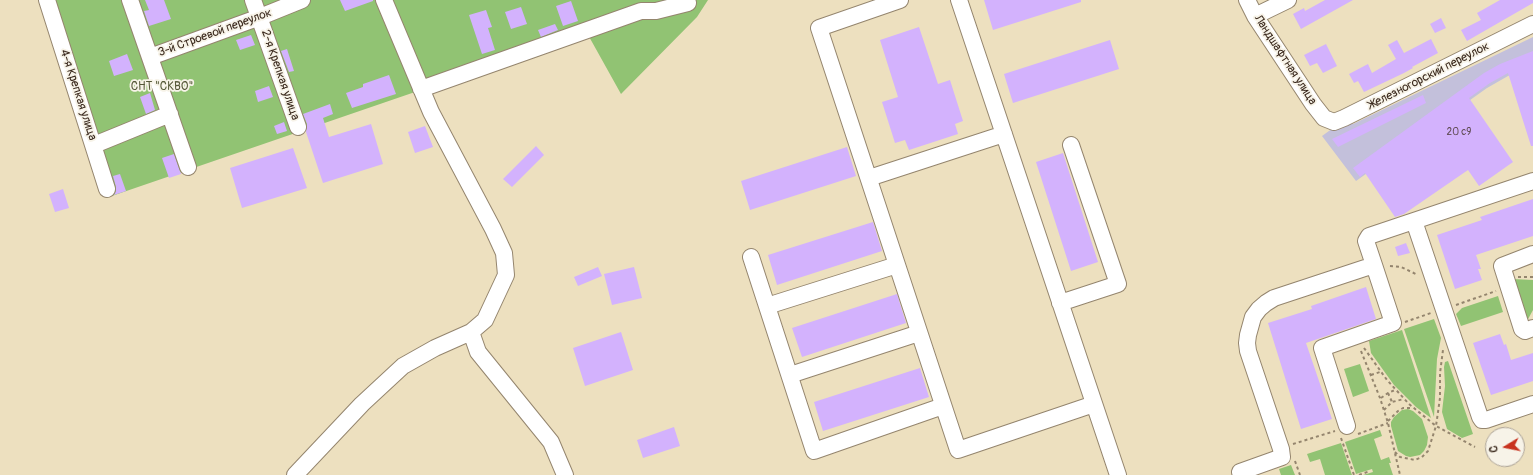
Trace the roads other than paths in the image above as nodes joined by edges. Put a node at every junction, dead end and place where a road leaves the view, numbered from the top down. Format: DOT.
graph roads {
  1 [pos="47,0"];
  2 [pos="130,0"];
  3 [pos="253,0"];
  4 [pos="302,0"];
  5 [pos="384,0"];
  6 [pos="900,0"];
  7 [pos="959,0"];
  8 [pos="1247,0"];
  9 [pos="1288,0"];
  10 [pos="688,3"];
  11 [pos="1255,16"];
  12 [pos="260,17"];
  13 [pos="1533,24"];
  14 [pos="150,57"];
  15 [pos="421,89"];
  16 [pos="170,114"];
  17 [pos="1324,118"];
  18 [pos="298,127"];
  19 [pos="1004,134"];
  20 [pos="94,145"];
  21 [pos="1072,145"];
  22 [pos="188,167"];
  23 [pos="869,178"];
  24 [pos="1533,181"];
  25 [pos="107,189"];
  26 [pos="1414,221"];
  27 [pos="1533,254"];
  28 [pos="752,257"];
  29 [pos="897,265"];
  30 [pos="1374,265"];
  31 [pos="1060,303"];
  32 [pos="767,306"];
  33 [pos="1533,328"];
  34 [pos="471,332"];
  35 [pos="919,333"];
  36 [pos="790,375"];
  37 [pos="1094,404"];
  38 [pos="1533,404"];
  39 [pos="943,406"];
  40 [pos="1347,430"];
  41 [pos="295,475"];
  42 [pos="565,475"];
  43 [pos="1118,475"];
  44 [pos="1242,475"];
  1 -- 20 [label="street, 4-я Крепкая улица"];
  2 -- 14 [label="street"];
  3 -- 12 [label="street, 2-я Крепкая улица"];
  4 -- 12 [label="street, 3-й Строевой переулок"];
  5 -- 15 [label="street"];
  6 -- 23 [label="street"];
  7 -- 19 [label="street"];
  8 -- 11 [label="street, Ландшафтная улица"];
  9 -- 11 [label="street"];
  10 -- 15 [label="street"];
  11 -- 17 [label="street, Ландшафтная улица"];
  12 -- 14 [label="street, 3-й Строевой переулок"];
  12 -- 18 [label="street, 2-я Крепкая улица"];
  13 -- 17 [label="street, Железногорский переулок"];
  14 -- 16 [label="street"];
  15 -- 34 [label="street"];
  16 -- 20 [label="street"];
  16 -- 22 [label="street"];
  19 -- 23 [label="street"];
  19 -- 31 [label="street"];
  20 -- 25 [label="street, 4-я Крепкая улица"];
  21 -- 31 [label="street"];
  23 -- 29 [label="street"];
  24 -- 26 [label="street"];
  26 -- 30 [label="street"];
  26 -- 38 [label="street"];
  27 -- 33 [label="street"];
  28 -- 32 [label="street"];
  29 -- 32 [label="street"];
  29 -- 35 [label="street"];
  30 -- 40 [label="street"];
  30 -- 44 [label="street"];
  31 -- 37 [label="street"];
  32 -- 36 [label="street"];
  34 -- 41 [label="street"];
  34 -- 42 [label="street"];
  35 -- 36 [label="street"];
  35 -- 39 [label="street"];
  36 -- 39 [label="street"];
  37 -- 39 [label="street"];
  37 -- 43 [label="street"];
}
